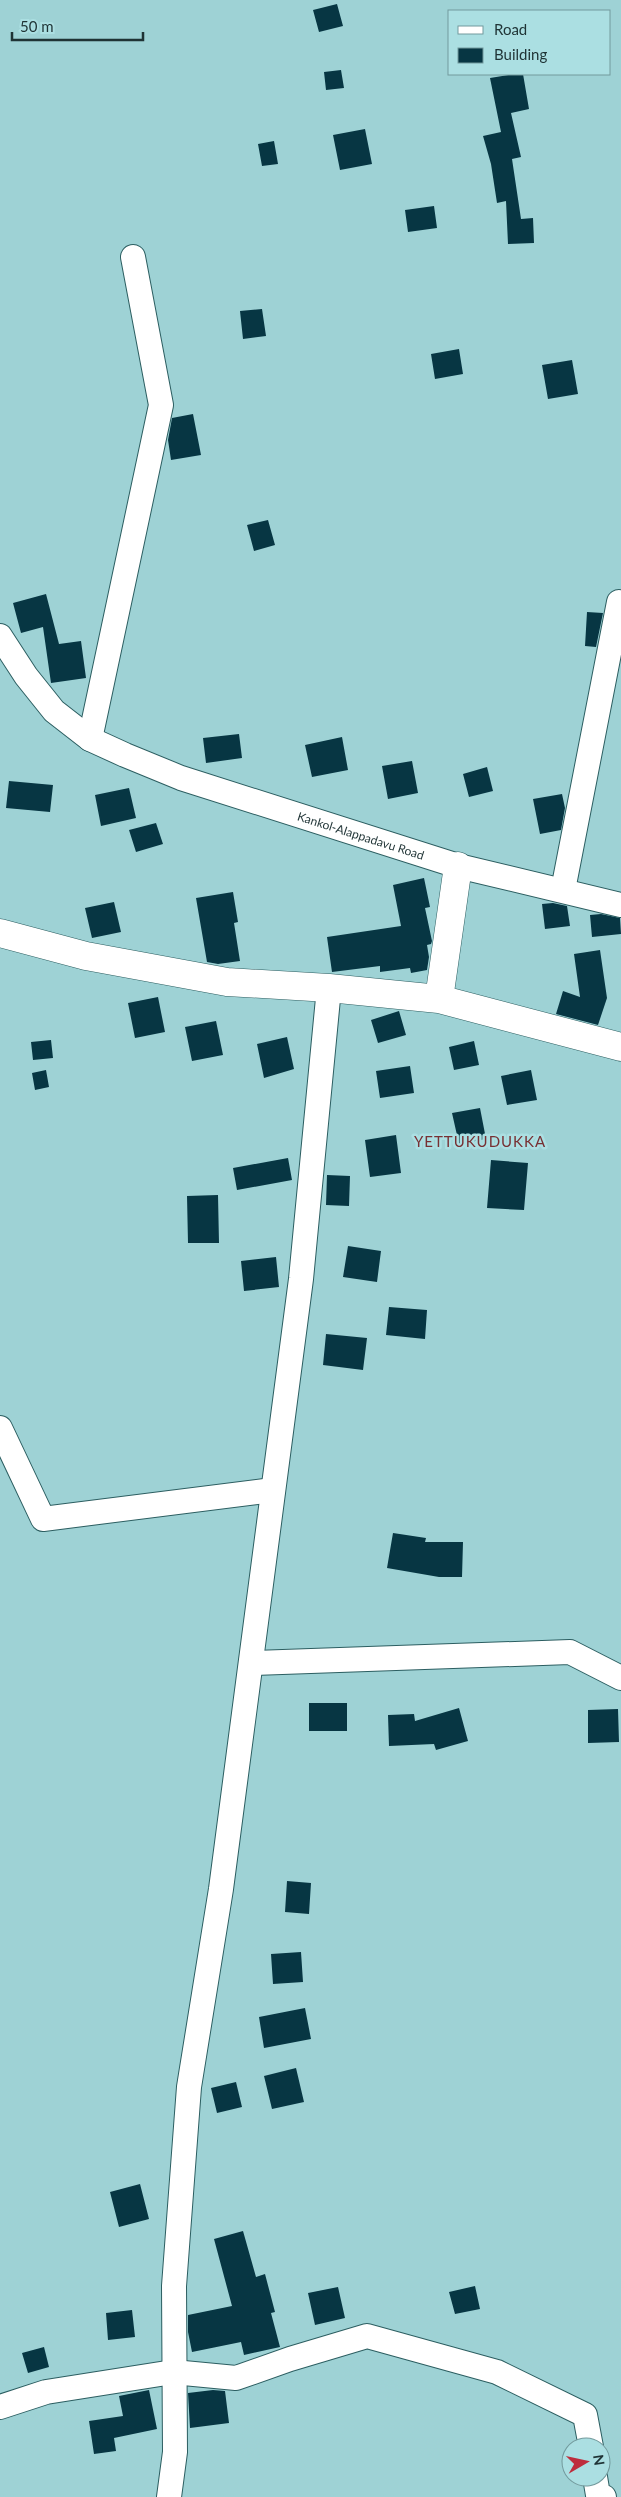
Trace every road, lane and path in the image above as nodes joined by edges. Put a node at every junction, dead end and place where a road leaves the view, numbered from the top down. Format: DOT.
graph roads {
  1 [pos="133,257"];
  2 [pos="619,602"];
  3 [pos="0,636"];
  4 [pos="90,739"];
  5 [pos="458,866"];
  6 [pos="563,890"];
  7 [pos="621,905"];
  8 [pos="0,933"];
  9 [pos="329,988"];
  10 [pos="439,999"];
  11 [pos="621,1047"];
  12 [pos="0,1428"];
  13 [pos="273,1490"];
  14 [pos="250,1663"];
  15 [pos="621,1678"];
  16 [pos="173,2372"];
  17 [pos="0,2407"];
  18 [pos="589,2437"];
  19 [pos="597,2487"];
  20 [pos="168,2497"];
  21 [pos="604,2497"];
  1 -- 4 [label="street"];
  2 -- 6 [label="street"];
  3 -- 4 [label="street, Kankol-Alappadavu Road"];
  4 -- 5 [label="street, Kankol-Alappadavu Road"];
  5 -- 6 [label="street, Kankol-Alappadavu Road"];
  5 -- 10 [label="main road"];
  6 -- 7 [label="street, Kankol-Alappadavu Road"];
  8 -- 9 [label="main road"];
  9 -- 10 [label="main road"];
  9 -- 13 [label="street"];
  10 -- 11 [label="main road"];
  12 -- 13 [label="street"];
  13 -- 14 [label="street"];
  14 -- 15 [label="street"];
  14 -- 16 [label="street"];
  16 -- 17 [label="street"];
  16 -- 18 [label="street"];
  16 -- 20 [label="street"];
  19 -- 21 [label="street"];
}
